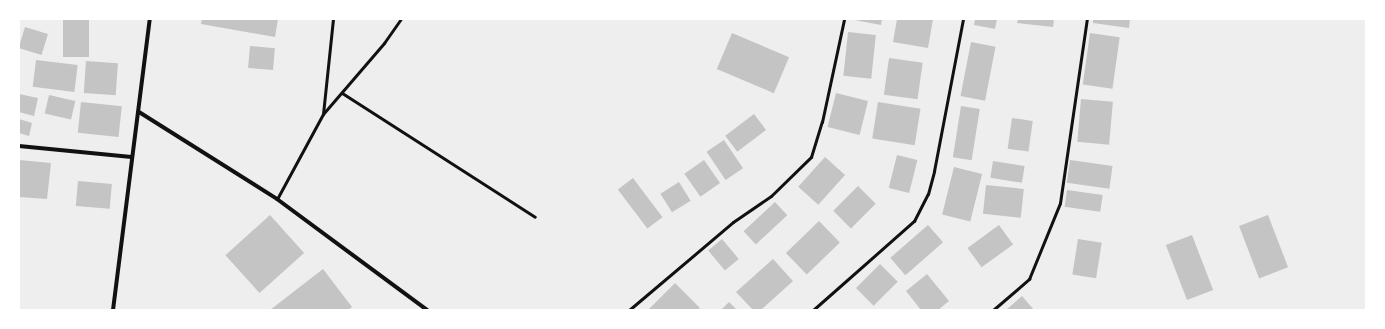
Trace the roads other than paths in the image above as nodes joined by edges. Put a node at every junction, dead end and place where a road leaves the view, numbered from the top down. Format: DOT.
graph roads {
  1 [pos="150,19"];
  2 [pos="333,19"];
  3 [pos="401,19"];
  4 [pos="844,19"];
  5 [pos="963,19"];
  6 [pos="1086,19"];
  7 [pos="342,93"];
  8 [pos="139,112"];
  9 [pos="323,114"];
  10 [pos="19,146"];
  11 [pos="132,157"];
  12 [pos="276,199"];
  13 [pos="535,218"];
  14 [pos="113,310"];
  15 [pos="427,310"];
  16 [pos="629,310"];
  17 [pos="813,310"];
  18 [pos="993,310"];
  1 -- 8 [label="street"];
  2 -- 9 [label="lane"];
  3 -- 7 [label="lane"];
  4 -- 16 [label="lane"];
  5 -- 17 [label="lane"];
  6 -- 18 [label="lane"];
  7 -- 9 [label="lane"];
  7 -- 13 [label="lane"];
  8 -- 11 [label="street"];
  8 -- 12 [label="street"];
  9 -- 12 [label="lane"];
  10 -- 11 [label="street"];
  11 -- 14 [label="street"];
  12 -- 15 [label="street"];
}
